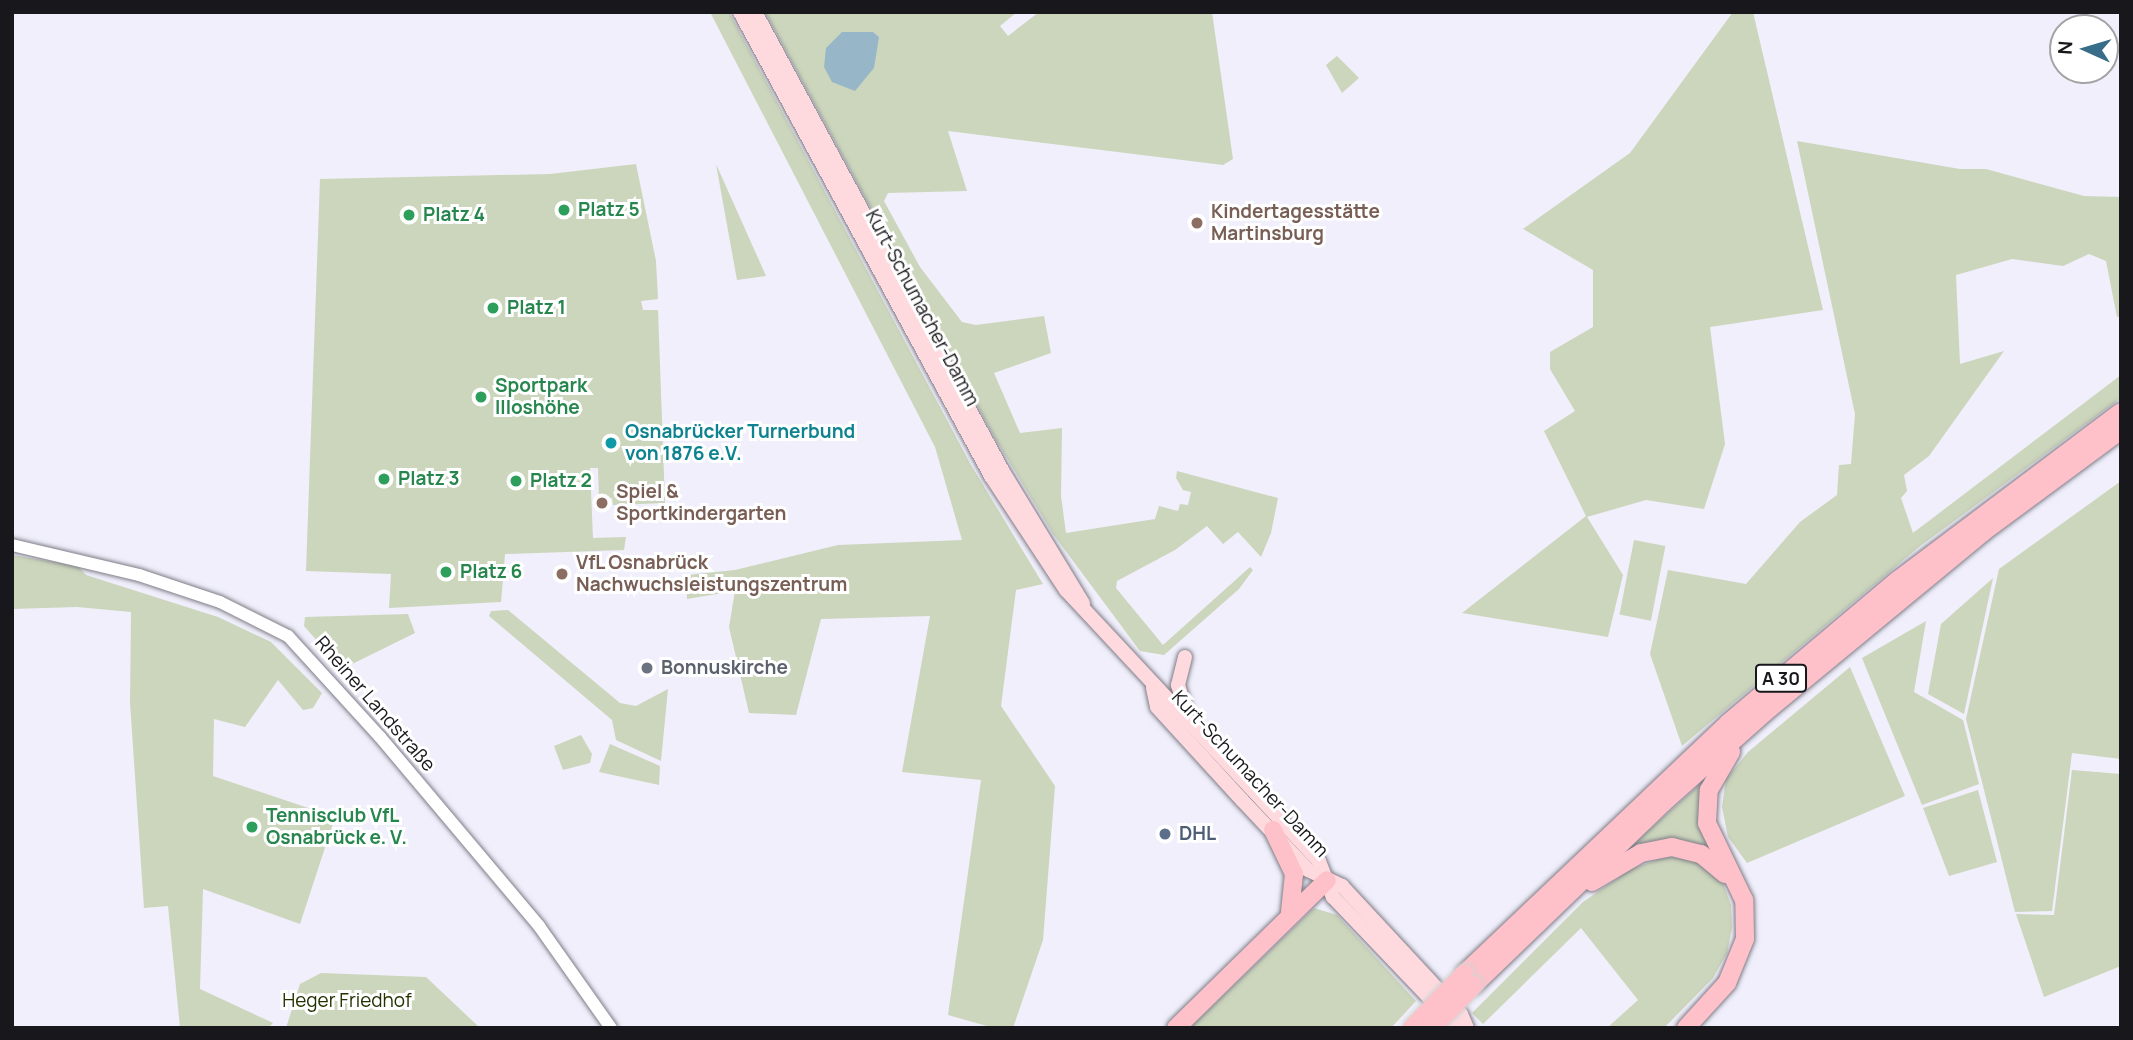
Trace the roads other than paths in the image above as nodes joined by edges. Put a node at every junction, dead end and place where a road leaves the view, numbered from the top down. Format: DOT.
graph roads {
  1 [pos="740,12"];
  2 [pos="755,12"];
  3 [pos="2121,412"];
  4 [pos="2121,430"];
  5 [pos="12,545"];
  6 [pos="1087,611"];
  7 [pos="1185,657"];
  8 [pos="1153,688"];
  9 [pos="1770,708"];
  10 [pos="1191,722"];
  11 [pos="1273,830"];
  12 [pos="1327,880"];
  13 [pos="1740,889"];
  14 [pos="1564,896"];
  15 [pos="1290,913"];
  16 [pos="1469,979"];
  17 [pos="1424,986"];
  18 [pos="611,1028"];
  19 [pos="1176,1028"];
  20 [pos="1412,1028"];
  21 [pos="1432,1028"];
  22 [pos="1458,1028"];
  23 [pos="1467,1028"];
  24 [pos="1686,1028"];
  1 -- 6 [label="main road, Kurt-Schumacher-Damm"];
  2 -- 6 [label="main road, Kurt-Schumacher-Damm"];
  3 -- 16 [label="highway, A 30"];
  4 -- 9 [label="highway, A 30"];
  5 -- 18 [label="street, Rheiner Landstraße"];
  6 -- 8 [label="main road, Kurt-Schumacher-Damm"];
  7 -- 10 [label="main road"];
  8 -- 10 [label="main road, Kurt-Schumacher-Damm"];
  8 -- 11 [label="main road, Kurt-Schumacher-Damm"];
  9 -- 13 [label="highway"];
  9 -- 14 [label="highway, A 30"];
  10 -- 12 [label="main road, Kurt-Schumacher-Damm"];
  11 -- 12 [label="main road, Kurt-Schumacher-Damm"];
  11 -- 15 [label="highway"];
  12 -- 15 [label="highway"];
  12 -- 17 [label="main road, Kurt-Schumacher-Damm"];
  13 -- 14 [label="highway"];
  13 -- 24 [label="highway"];
  14 -- 16 [label="highway, A 30"];
  15 -- 19 [label="highway"];
  16 -- 20 [label="highway, A 30, bridge"];
  16 -- 21 [label="highway, A 30, bridge"];
  17 -- 22 [label="main road"];
  17 -- 23 [label="main road"];
}
